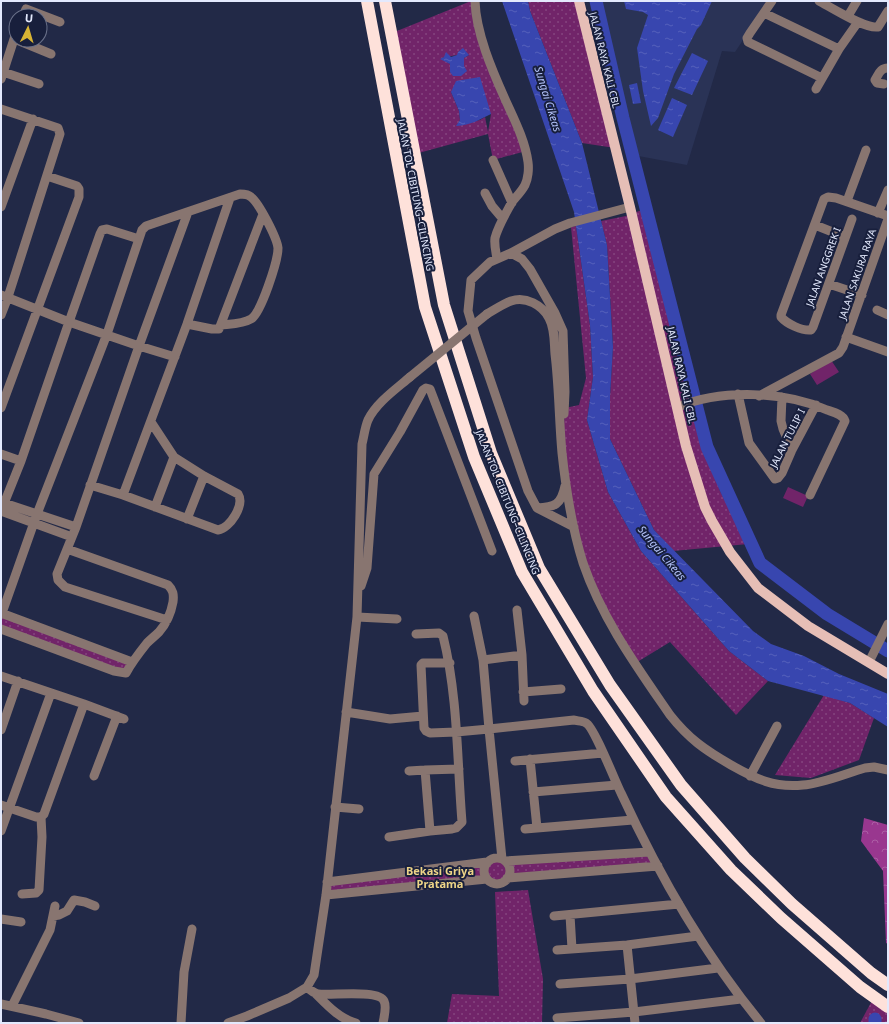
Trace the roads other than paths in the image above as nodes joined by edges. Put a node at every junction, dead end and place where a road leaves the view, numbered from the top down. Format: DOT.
graph roads {
  1 [pos="367,1"];
  2 [pos="385,1"];
  3 [pos="475,1"];
  4 [pos="579,1"];
  5 [pos="772,1"];
  6 [pos="819,1"];
  7 [pos="857,1"];
  8 [pos="888,11"];
  9 [pos="764,13"];
  10 [pos="848,16"];
  11 [pos="48,19"];
  12 [pos="60,22"];
  13 [pos="858,22"];
  14 [pos="12,48"];
  15 [pos="38,48"];
  16 [pos="839,50"];
  17 [pos="51,54"];
  18 [pos="888,68"];
  19 [pos="2,75"];
  20 [pos="822,78"];
  21 [pos="39,84"];
  22 [pos="884,84"];
  23 [pos="816,89"];
  24 [pos="1,109"];
  25 [pos="33,119"];
  26 [pos="866,150"];
  27 [pos="493,160"];
  28 [pos="47,176"];
  29 [pos="888,190"];
  30 [pos="485,193"];
  31 [pos="230,198"];
  32 [pos="847,202"];
  33 [pos="512,203"];
  34 [pos="1,207"];
  35 [pos="630,207"];
  36 [pos="188,212"];
  37 [pos="878,213"];
  38 [pos="263,214"];
  39 [pos="888,218"];
  40 [pos="503,219"];
  41 [pos="852,219"];
  42 [pos="815,225"];
  43 [pos="845,237"];
  44 [pos="139,239"];
  45 [pos="511,252"];
  46 [pos="497,259"];
  47 [pos="829,284"];
  48 [pos="862,295"];
  49 [pos="4,296"];
  50 [pos="38,309"];
  51 [pos="877,310"];
  52 [pos="1,315"];
  53 [pos="888,315"];
  54 [pos="68,322"];
  55 [pos="187,324"];
  56 [pos="221,325"];
  57 [pos="107,334"];
  58 [pos="846,337"];
  59 [pos="139,346"];
  60 [pos="888,352"];
  61 [pos="175,357"];
  62 [pos="738,394"];
  63 [pos="759,396"];
  64 [pos="782,398"];
  65 [pos="816,405"];
  66 [pos="678,407"];
  67 [pos="1,408"];
  68 [pos="151,422"];
  69 [pos="792,450"];
  70 [pos="562,453"];
  71 [pos="1,454"];
  72 [pos="174,457"];
  73 [pos="21,461"];
  74 [pos="204,476"];
  75 [pos="566,481"];
  76 [pos="90,485"];
  77 [pos="5,492"];
  78 [pos="123,495"];
  79 [pos="810,495"];
  80 [pos="154,506"];
  81 [pos="2,508"];
  82 [pos="537,508"];
  83 [pos="36,518"];
  84 [pos="187,519"];
  85 [pos="76,527"];
  86 [pos="574,527"];
  87 [pos="72,537"];
  88 [pos="67,549"];
  89 [pos="492,551"];
  90 [pos="357,594"];
  91 [pos="517,610"];
  92 [pos="2,613"];
  93 [pos="474,616"];
  94 [pos="357,617"];
  95 [pos="397,619"];
  96 [pos="167,620"];
  97 [pos="888,624"];
  98 [pos="1,629"];
  99 [pos="416,634"];
  100 [pos="522,655"];
  101 [pos="483,660"];
  102 [pos="132,662"];
  103 [pos="869,662"];
  104 [pos="450,663"];
  105 [pos="888,674"];
  106 [pos="1,676"];
  107 [pos="18,681"];
  108 [pos="561,689"];
  109 [pos="523,692"];
  110 [pos="50,693"];
  111 [pos="524,701"];
  112 [pos="84,704"];
  113 [pos="346,712"];
  114 [pos="423,716"];
  115 [pos="777,726"];
  116 [pos="489,729"];
  117 [pos="1,730"];
  118 [pos="456,732"];
  119 [pos="602,753"];
  120 [pos="530,759"];
  121 [pos="515,761"];
  122 [pos="459,769"];
  123 [pos="425,770"];
  124 [pos="888,770"];
  125 [pos="409,771"];
  126 [pos="94,776"];
  127 [pos="750,776"];
  128 [pos="617,785"];
  129 [pos="533,792"];
  130 [pos="5,806"];
  131 [pos="335,807"];
  132 [pos="359,809"];
  133 [pos="41,817"];
  134 [pos="633,820"];
  135 [pos="537,828"];
  136 [pos="525,829"];
  137 [pos="1,831"];
  138 [pos="430,831"];
  139 [pos="389,837"];
  140 [pos="649,852"];
  141 [pos="504,860"];
  142 [pos="487,862"];
  143 [pos="658,866"];
  144 [pos="507,878"];
  145 [pos="487,879"];
  146 [pos="327,882"];
  147 [pos="22,894"];
  148 [pos="326,895"];
  149 [pos="679,904"];
  150 [pos="95,906"];
  151 [pos="570,915"];
  152 [pos="554,916"];
  153 [pos="1,919"];
  154 [pos="22,922"];
  155 [pos="192,928"];
  156 [pos="698,936"];
  157 [pos="627,944"];
  158 [pos="572,949"];
  159 [pos="557,950"];
  160 [pos="718,968"];
  161 [pos="630,978"];
  162 [pos="560,984"];
  163 [pos="888,985"];
  164 [pos="307,987"];
  165 [pos="316,994"];
  166 [pos="741,999"];
  167 [pos="1,1004"];
  168 [pos="12,1006"];
  169 [pos="888,1007"];
  170 [pos="634,1012"];
  171 [pos="556,1018"];
  172 [pos="79,1023"];
  173 [pos="181,1023"];
  174 [pos="228,1023"];
  175 [pos="356,1023"];
  176 [pos="383,1023"];
  177 [pos="635,1023"];
  178 [pos="761,1023"];
  1 -- 169 [label="highway, JALAN TOL CIBITUNG–CILINCING"];
  2 -- 163 [label="highway, JALAN TOL CIBITUNG–CILINCING"];
  3 -- 33 [label="street"];
  4 -- 35 [label="main road, JALAN RAYA KALI CBL"];
  5 -- 9 [label="street"];
  6 -- 10 [label="street"];
  7 -- 10 [label="street"];
  8 -- 13 [label="street"];
  9 -- 16 [label="street"];
  9 -- 20 [label="street"];
  10 -- 13 [label="street"];
  11 -- 12 [label="street"];
  13 -- 16 [label="street"];
  14 -- 19 [label="street"];
  15 -- 17 [label="street"];
  16 -- 20 [label="street"];
  18 -- 22 [label="street"];
  19 -- 21 [label="street"];
  20 -- 23 [label="street"];
  24 -- 25 [label="street"];
  25 -- 28 [label="street"];
  25 -- 34 [label="street"];
  26 -- 32 [label="street"];
  27 -- 33 [label="street"];
  28 -- 49 [label="street"];
  28 -- 50 [label="street"];
  29 -- 37 [label="street"];
  30 -- 40 [label="street"];
  31 -- 36 [label="street"];
  31 -- 38 [label="street"];
  31 -- 55 [label="street"];
  32 -- 37 [label="street"];
  32 -- 42 [label="street"];
  33 -- 40 [label="street"];
  35 -- 45 [label="street"];
  35 -- 66 [label="main road, JALAN RAYA KALI CBL"];
  36 -- 44 [label="street"];
  36 -- 59 [label="street"];
  37 -- 39 [label="street"];
  38 -- 56 [label="street"];
  38 -- 56 [label="street"];
  39 -- 48 [label="street, JALAN SAKURA RAYA"];
  40 -- 46 [label="street"];
  41 -- 43 [label="street, JALAN ANGGREK I"];
  42 -- 43 [label="street"];
  42 -- 47 [label="street, JALAN ANGGREK I"];
  43 -- 47 [label="street, JALAN ANGGREK I"];
  44 -- 54 [label="street"];
  44 -- 57 [label="street"];
  45 -- 46 [label="street"];
  45 -- 70 [label="street"];
  46 -- 82 [label="street"];
  47 -- 48 [label="street"];
  48 -- 58 [label="street, JALAN SAKURA RAYA"];
  49 -- 50 [label="street"];
  49 -- 52 [label="street"];
  50 -- 54 [label="street"];
  50 -- 67 [label="street"];
  51 -- 53 [label="street"];
  54 -- 57 [label="street"];
  54 -- 73 [label="street"];
  55 -- 56 [label="street"];
  55 -- 61 [label="street"];
  57 -- 59 [label="street"];
  57 -- 83 [label="street"];
  58 -- 60 [label="street"];
  58 -- 63 [label="street, JALAN SAKURA RAYA"];
  59 -- 61 [label="street"];
  59 -- 76 [label="street"];
  61 -- 68 [label="street"];
  62 -- 63 [label="street"];
  62 -- 66 [label="street"];
  62 -- 69 [label="street, JALAN TULIP I"];
  63 -- 64 [label="street"];
  64 -- 65 [label="street"];
  64 -- 69 [label="street"];
  65 -- 69 [label="street, JALAN TULIP I"];
  65 -- 79 [label="street"];
  66 -- 103 [label="main road, JALAN RAYA KALI CBL"];
  68 -- 72 [label="street"];
  68 -- 78 [label="street"];
  70 -- 75 [label="street"];
  70 -- 90 [label="street, bridge"];
  71 -- 73 [label="street"];
  72 -- 74 [label="street"];
  72 -- 80 [label="street"];
  73 -- 77 [label="street"];
  74 -- 84 [label="street"];
  74 -- 84 [label="street"];
  75 -- 82 [label="street"];
  75 -- 86 [label="street"];
  76 -- 78 [label="street"];
  76 -- 85 [label="street"];
  77 -- 81 [label="street"];
  78 -- 80 [label="street"];
  80 -- 84 [label="street"];
  81 -- 83 [label="street"];
  82 -- 86 [label="street"];
  83 -- 85 [label="street"];
  83 -- 87 [label="street"];
  83 -- 92 [label="street"];
  85 -- 87 [label="street"];
  86 -- 127 [label="street"];
  87 -- 88 [label="street"];
  88 -- 96 [label="street"];
  88 -- 96 [label="street"];
  89 -- 90 [label="street"];
  90 -- 94 [label="street"];
  91 -- 100 [label="street"];
  92 -- 102 [label="street"];
  93 -- 101 [label="street"];
  94 -- 95 [label="street"];
  94 -- 113 [label="street"];
  96 -- 102 [label="street"];
  97 -- 103 [label="street"];
  98 -- 102 [label="street"];
  99 -- 104 [label="street"];
  100 -- 101 [label="street"];
  100 -- 109 [label="street"];
  101 -- 116 [label="street"];
  103 -- 105 [label="main road, JALAN RAYA KALI CBL"];
  104 -- 114 [label="street"];
  104 -- 118 [label="street"];
  106 -- 107 [label="street"];
  107 -- 110 [label="street"];
  107 -- 117 [label="street"];
  108 -- 109 [label="street"];
  109 -- 111 [label="street"];
  110 -- 112 [label="street"];
  110 -- 130 [label="street"];
  112 -- 126 [label="street"];
  112 -- 133 [label="street"];
  113 -- 114 [label="street"];
  113 -- 131 [label="street"];
  114 -- 118 [label="street"];
  115 -- 127 [label="street"];
  116 -- 118 [label="street"];
  116 -- 119 [label="street"];
  116 -- 141 [label="street"];
  118 -- 122 [label="street"];
  119 -- 120 [label="street"];
  119 -- 128 [label="street"];
  120 -- 121 [label="street"];
  120 -- 129 [label="street"];
  122 -- 123 [label="street"];
  122 -- 138 [label="street"];
  123 -- 125 [label="street"];
  123 -- 138 [label="street"];
  124 -- 127 [label="street"];
  128 -- 129 [label="street"];
  128 -- 134 [label="street"];
  129 -- 135 [label="street"];
  130 -- 133 [label="street"];
  130 -- 137 [label="street"];
  131 -- 132 [label="street"];
  131 -- 146 [label="street"];
  133 -- 147 [label="street"];
  134 -- 135 [label="street"];
  134 -- 140 [label="street"];
  135 -- 136 [label="street"];
  138 -- 139 [label="street"];
  140 -- 141 [label="street"];
  140 -- 143 [label="street"];
  141 -- 142 [label="street"];
  141 -- 144 [label="street"];
  142 -- 145 [label="street"];
  142 -- 146 [label="street"];
  143 -- 144 [label="street"];
  143 -- 149 [label="street"];
  144 -- 145 [label="street"];
  145 -- 148 [label="street"];
  146 -- 148 [label="street"];
  148 -- 164 [label="street"];
  149 -- 151 [label="street"];
  149 -- 156 [label="street"];
  150 -- 168 [label="street"];
  151 -- 152 [label="street"];
  151 -- 158 [label="street"];
  153 -- 154 [label="street"];
  155 -- 173 [label="street"];
  156 -- 157 [label="street"];
  156 -- 160 [label="street"];
  157 -- 158 [label="street"];
  157 -- 161 [label="street"];
  158 -- 159 [label="street"];
  160 -- 161 [label="street"];
  160 -- 166 [label="street"];
  161 -- 162 [label="street"];
  161 -- 170 [label="street"];
  164 -- 165 [label="street"];
  164 -- 174 [label="street"];
  165 -- 175 [label="street"];
  165 -- 176 [label="street"];
  166 -- 170 [label="street"];
  166 -- 178 [label="street"];
  167 -- 168 [label="street"];
  168 -- 172 [label="street"];
  170 -- 171 [label="street"];
  170 -- 177 [label="street"];
}
